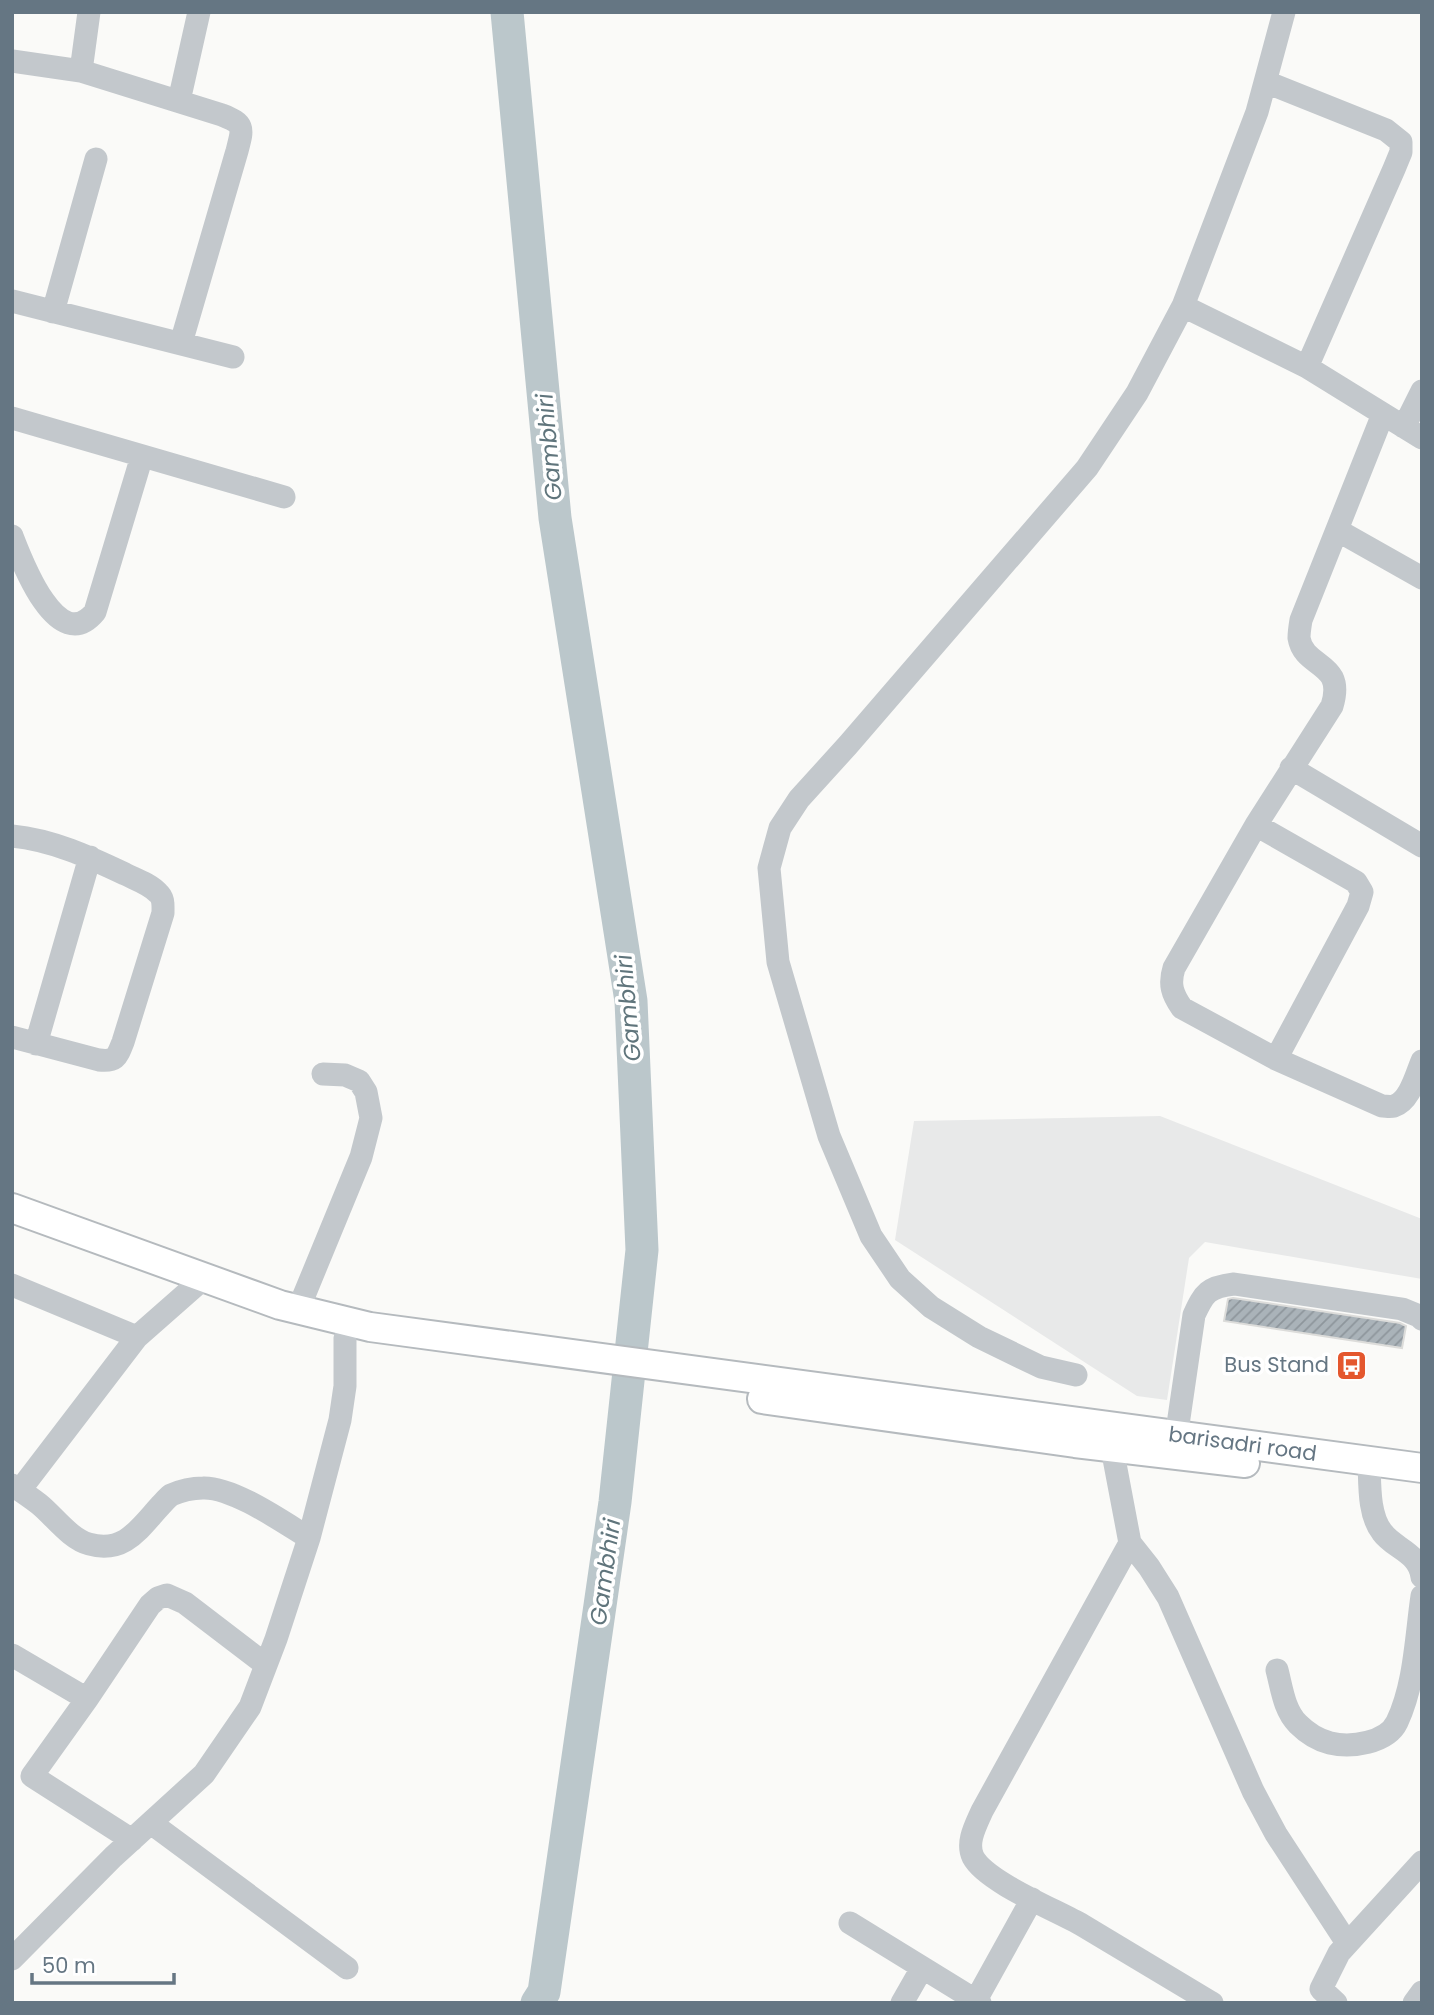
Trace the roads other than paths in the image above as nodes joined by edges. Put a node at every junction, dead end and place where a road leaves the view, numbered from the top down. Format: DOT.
graph roads {
  1 [pos="89,12"];
  2 [pos="200,12"];
  3 [pos="1284,12"];
  4 [pos="12,61"];
  5 [pos="81,71"];
  6 [pos="1266,82"];
  7 [pos="179,101"];
  8 [pos="96,159"];
  9 [pos="12,301"];
  10 [pos="1182,306"];
  11 [pos="53,312"];
  12 [pos="181,343"];
  13 [pos="233,357"];
  14 [pos="1307,367"];
  15 [pos="1422,391"];
  16 [pos="1383,414"];
  17 [pos="12,418"];
  18 [pos="1413,433"];
  19 [pos="142,456"];
  20 [pos="284,497"];
  21 [pos="1337,530"];
  22 [pos="12,536"];
  23 [pos="1422,578"];
  24 [pos="1291,768"];
  25 [pos="1256,825"];
  26 [pos="12,836"];
  27 [pos="1422,846"];
  28 [pos="90,857"];
  29 [pos="12,1037"];
  30 [pos="37,1044"];
  31 [pos="1276,1059"];
  32 [pos="1422,1062"];
  33 [pos="323,1074"];
  34 [pos="12,1208"];
  35 [pos="204,1278"];
  36 [pos="12,1285"];
  37 [pos="289,1307"];
  38 [pos="1422,1319"];
  39 [pos="137,1336"];
  40 [pos="345,1339"];
  41 [pos="1076,1375"];
  42 [pos="1069,1432"];
  43 [pos="1175,1445"];
  44 [pos="1112,1448"];
  45 [pos="1422,1468"];
  46 [pos="1369,1469"];
  47 [pos="1422,1484"];
  48 [pos="16,1488"];
  49 [pos="309,1538"];
  50 [pos="1130,1543"];
  51 [pos="1422,1577"];
  52 [pos="1422,1596"];
  53 [pos="12,1655"];
  54 [pos="266,1665"];
  55 [pos="1278,1670"];
  56 [pos="87,1699"];
  57 [pos="22,1778"];
  58 [pos="151,1822"];
  59 [pos="132,1840"];
  60 [pos="1422,1862"];
  61 [pos="1032,1899"];
  62 [pos="850,1923"];
  63 [pos="1347,1943"];
  64 [pos="12,1959"];
  65 [pos="347,1968"];
  66 [pos="922,1968"];
  67 [pos="1422,1992"];
  68 [pos="1323,1998"];
  69 [pos="978,2002"];
  70 [pos="902,2003"];
  71 [pos="1212,2003"];
  72 [pos="1414,2003"];
  1 -- 5 [label="street"];
  2 -- 7 [label="street"];
  3 -- 6 [label="street"];
  4 -- 5 [label="street"];
  5 -- 7 [label="street"];
  6 -- 10 [label="street"];
  6 -- 14 [label="street"];
  7 -- 12 [label="street"];
  8 -- 11 [label="street"];
  9 -- 11 [label="street"];
  10 -- 14 [label="street"];
  10 -- 41 [label="street"];
  11 -- 12 [label="street"];
  12 -- 13 [label="street"];
  14 -- 16 [label="street"];
  15 -- 18 [label="street"];
  16 -- 18 [label="street"];
  16 -- 21 [label="street"];
  17 -- 19 [label="street"];
  19 -- 20 [label="street"];
  19 -- 22 [label="street"];
  21 -- 23 [label="street"];
  21 -- 24 [label="street"];
  24 -- 25 [label="street"];
  24 -- 27 [label="street"];
  25 -- 31 [label="street"];
  25 -- 31 [label="street"];
  26 -- 28 [label="street"];
  28 -- 30 [label="street"];
  28 -- 30 [label="street"];
  29 -- 30 [label="street"];
  31 -- 32 [label="street"];
  33 -- 37 [label="street"];
  34 -- 35 [label="main road"];
  35 -- 37 [label="main road"];
  35 -- 39 [label="street"];
  36 -- 39 [label="street"];
  37 -- 40 [label="main road"];
  37 -- 42 [label="main road"];
  38 -- 43 [label="street"];
  39 -- 48 [label="street"];
  40 -- 42 [label="main road"];
  40 -- 49 [label="street"];
  42 -- 43 [label="main road, barisadri road"];
  42 -- 44 [label="main road, barisadri road"];
  43 -- 44 [label="main road, barisadri road"];
  43 -- 46 [label="main road, barisadri road"];
  44 -- 50 [label="street"];
  45 -- 46 [label="main road, barisadri road"];
  46 -- 47 [label="main road, barisadri road"];
  46 -- 51 [label="street"];
  48 -- 49 [label="street"];
  49 -- 54 [label="street"];
  50 -- 61 [label="street"];
  50 -- 63 [label="street"];
  52 -- 55 [label="street"];
  53 -- 56 [label="street"];
  54 -- 56 [label="street"];
  54 -- 58 [label="street"];
  56 -- 57 [label="street"];
  57 -- 59 [label="street"];
  58 -- 59 [label="street"];
  58 -- 65 [label="street"];
  59 -- 64 [label="street"];
  60 -- 63 [label="street"];
  61 -- 69 [label="street"];
  61 -- 71 [label="street"];
  62 -- 66 [label="street"];
  63 -- 68 [label="street"];
  66 -- 69 [label="street"];
  66 -- 70 [label="street"];
  67 -- 72 [label="street"];
}
